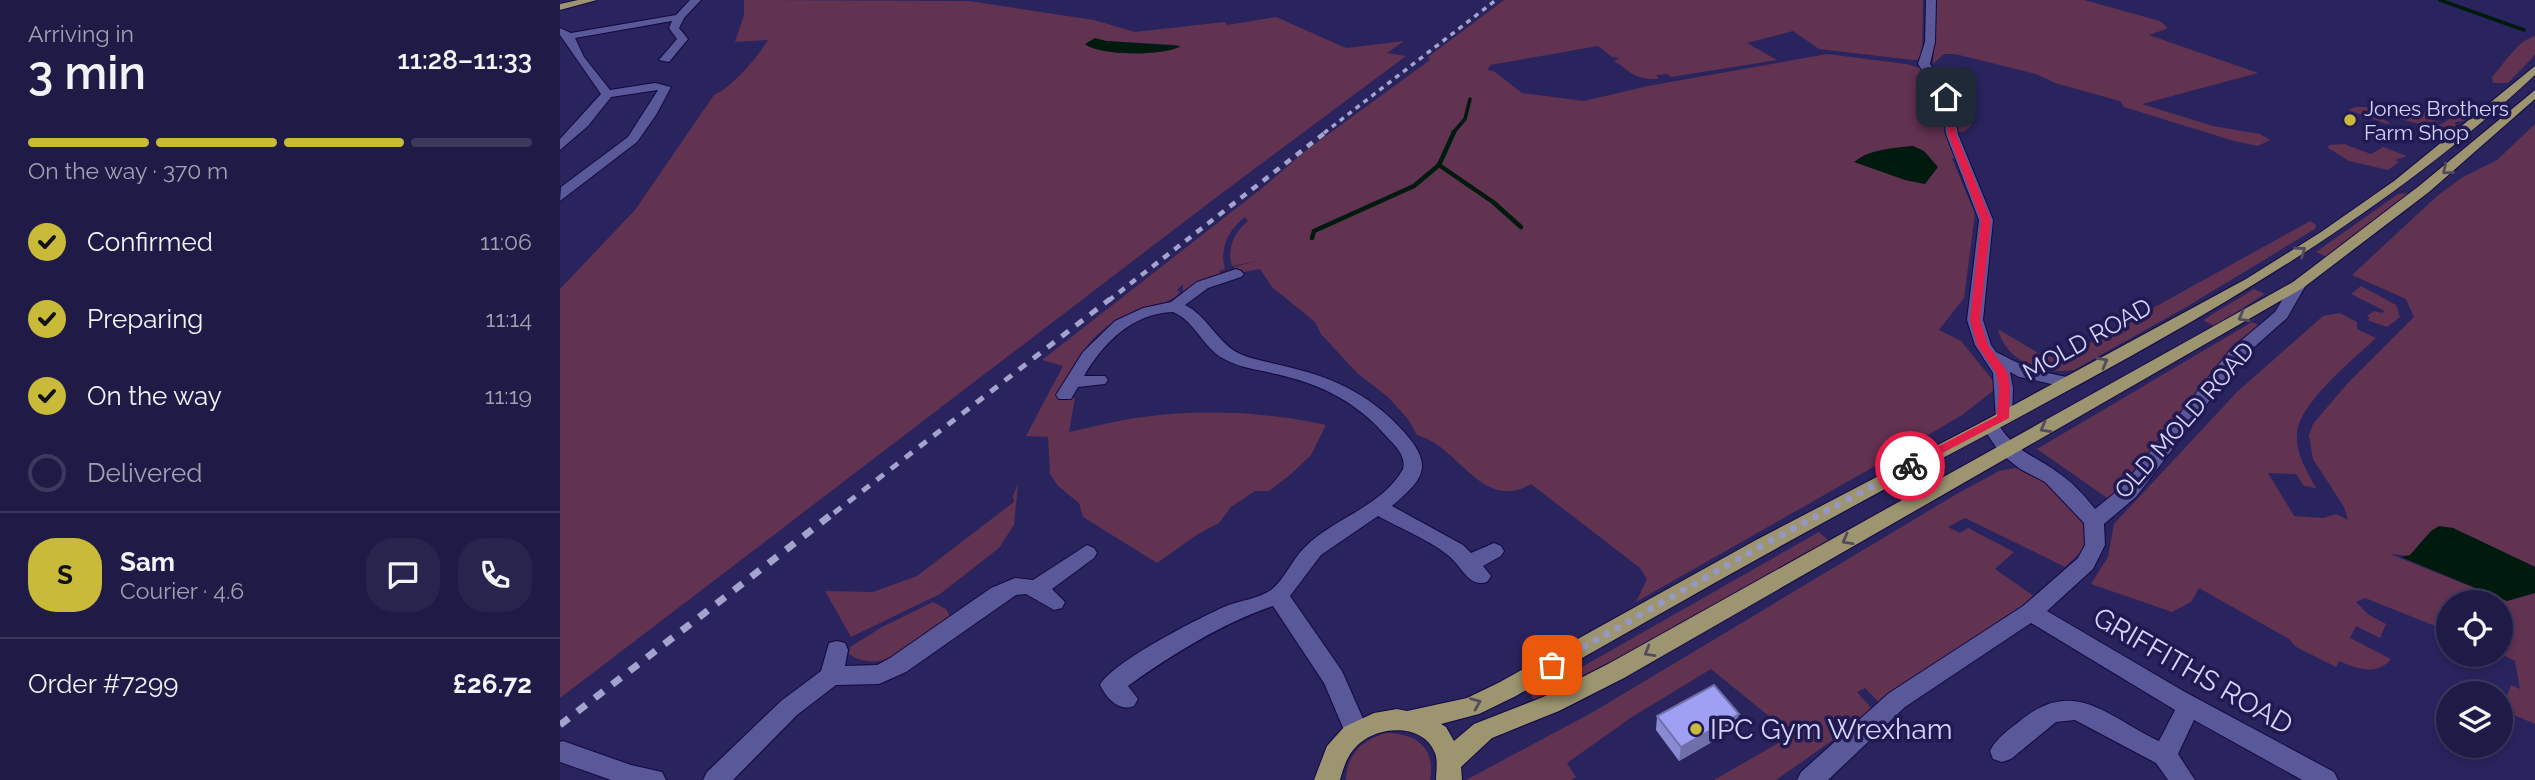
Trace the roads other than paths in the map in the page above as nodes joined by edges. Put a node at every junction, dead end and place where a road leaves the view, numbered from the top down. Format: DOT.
graph roads {
  1 [pos="592,0"];
  2 [pos="696,0"];
  3 [pos="1931,0"];
  4 [pos="560,7"];
  5 [pos="679,17"];
  6 [pos="581,22"];
  7 [pos="563,32"];
  8 [pos="665,60"];
  9 [pos="2535,69"];
  10 [pos="2535,93"];
  11 [pos="607,94"];
  12 [pos="560,146"];
  13 [pos="560,197"];
  14 [pos="1236,274"];
  15 [pos="2298,285"];
  16 [pos="1175,307"];
  17 [pos="1992,355"];
  18 [pos="1099,380"];
  19 [pos="2065,382"];
  20 [pos="1997,421"];
  21 [pos="2007,449"];
  22 [pos="1377,507"];
  23 [pos="2094,520"];
  24 [pos="1494,551"];
  25 [pos="1087,553"];
  26 [pos="1278,596"];
  27 [pos="2031,612"];
  28 [pos="836,650"];
  29 [pos="831,677"];
  30 [pos="1126,699"];
  31 [pos="2189,706"];
  32 [pos="1410,720"];
  33 [pos="1356,730"];
  34 [pos="2007,739"];
  35 [pos="563,752"];
  36 [pos="2165,755"];
  37 [pos="1450,770"];
  38 [pos="653,780"];
  39 [pos="716,780"];
  40 [pos="1327,780"];
  41 [pos="1810,780"];
  42 [pos="2182,780"];
  43 [pos="2325,780"];
  1 -- 4 [label="main road"];
  2 -- 5 [label="street"];
  3 -- 17 [label="street"];
  5 -- 7 [label="street"];
  5 -- 8 [label="street"];
  6 -- 7 [label="street"];
  7 -- 11 [label="street"];
  19 -- 9 [label="main road, MOLD ROAD, one-way"];
  10 -- 15 [label="main road, one-way"];
  11 -- 12 [label="street"];
  11 -- 13 [label="street"];
  14 -- 16 [label="street"];
  15 -- 21 [label="main road, one-way"];
  15 -- 23 [label="street, OLD MOLD ROAD"];
  16 -- 18 [label="street"];
  16 -- 22 [label="street"];
  17 -- 19 [label="street"];
  17 -- 20 [label="street"];
  19 -- 20 [label="main road, MOLD ROAD"];
  20 -- 21 [label="street, OLD MOLD ROAD"];
  32 -- 20 [label="main road, MOLD ROAD, one-way"];
  21 -- 23 [label="street, OLD MOLD ROAD"];
  21 -- 37 [label="main road, one-way"];
  22 -- 24 [label="street"];
  22 -- 26 [label="street"];
  23 -- 27 [label="street, OLD MOLD ROAD"];
  25 -- 29 [label="street"];
  26 -- 30 [label="street"];
  26 -- 33 [label="street"];
  27 -- 31 [label="street, GRIFFITHS ROAD"];
  27 -- 41 [label="street, OLD MOLD ROAD"];
  28 -- 29 [label="street"];
  29 -- 39 [label="street"];
  31 -- 36 [label="street"];
  31 -- 43 [label="street, GRIFFITHS ROAD"];
  32 -- 33 [label="main road, MOLD ROAD"];
  32 -- 37 [label="main road"];
  33 -- 40 [label="main road"];
  34 -- 36 [label="street"];
  35 -- 38 [label="street"];
  36 -- 42 [label="street"];
}
